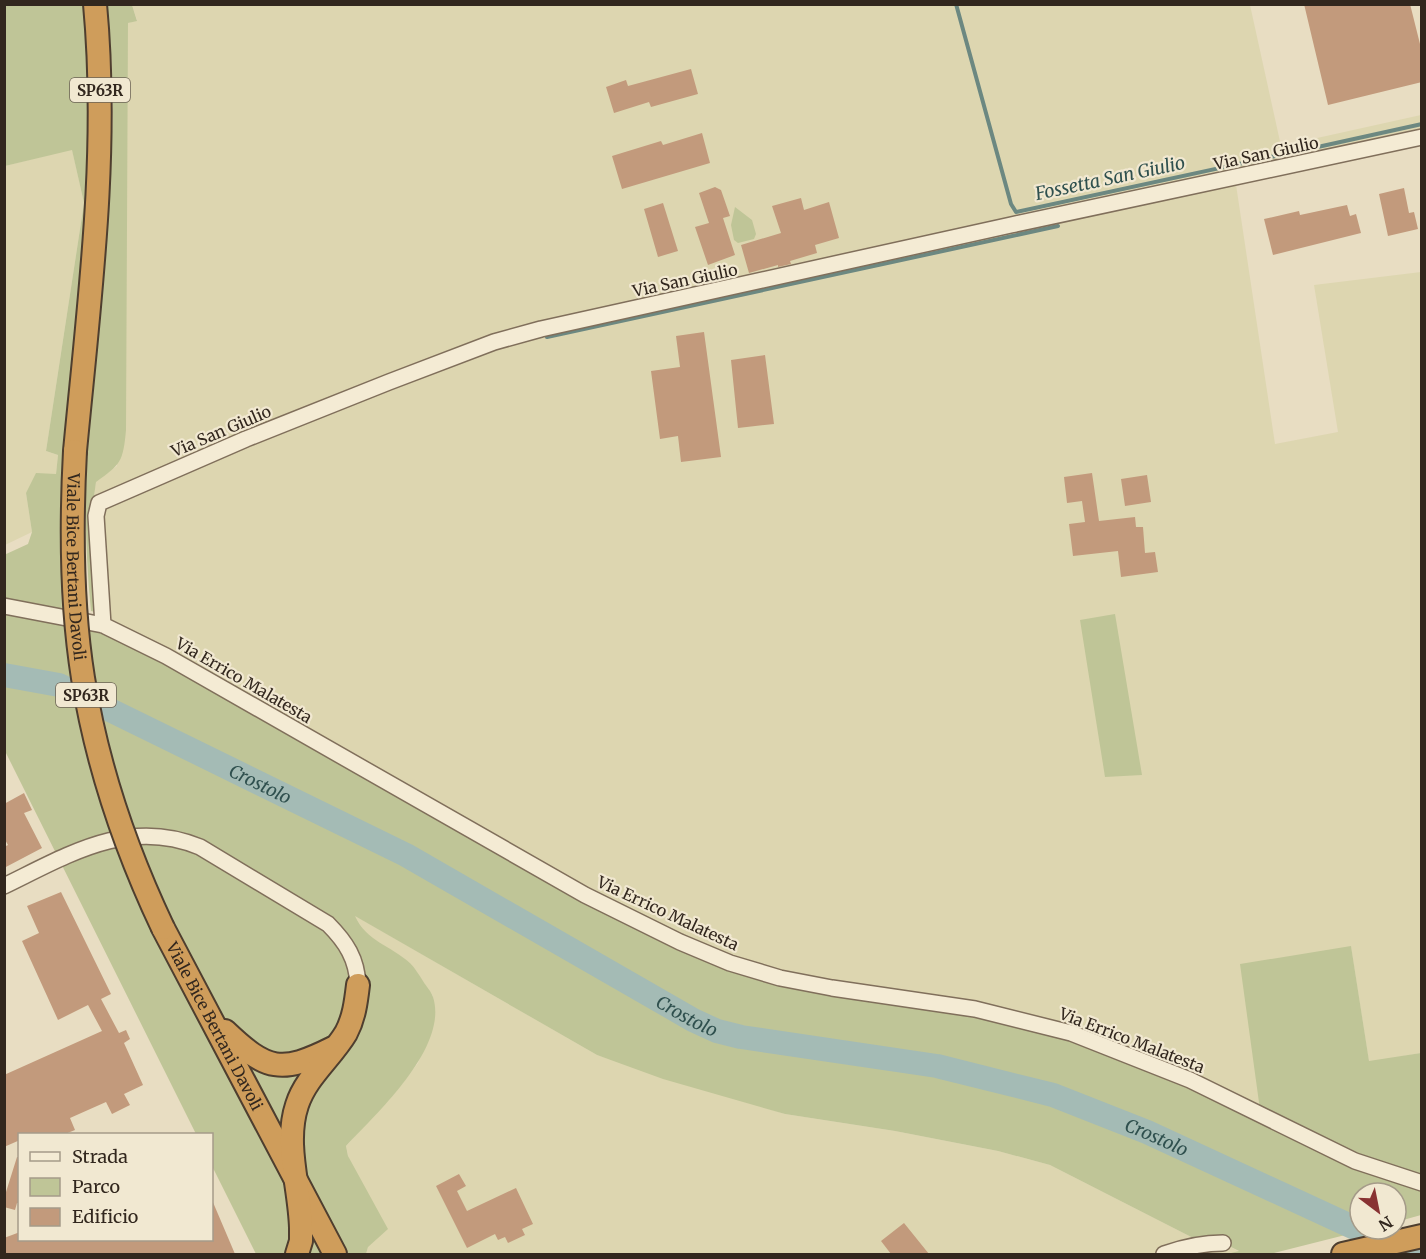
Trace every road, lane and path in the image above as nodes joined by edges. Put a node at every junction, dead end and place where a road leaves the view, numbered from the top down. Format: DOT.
graph roads {
  1 [pos="95,4"];
  2 [pos="1422,137"];
  3 [pos="4,606"];
  4 [pos="103,625"];
  5 [pos="4,886"];
  6 [pos="358,985"];
  7 [pos="211,1018"];
  8 [pos="337,1046"];
  9 [pos="1422,1183"];
  10 [pos="297,1185"];
  11 [pos="1422,1236"];
  12 [pos="1223,1243"];
  13 [pos="297,1254"];
  14 [pos="334,1254"];
  15 [pos="1164,1254"];
  16 [pos="1343,1254"];
  1 -- 7 [label="highway, Viale Bice Bertani Davoli / SP63R, bridge"];
  2 -- 4 [label="street, Via San Giulio"];
  3 -- 4 [label="street, Via Errico Malatesta"];
  4 -- 9 [label="street, Via Errico Malatesta"];
  5 -- 6 [label="street"];
  6 -- 8 [label="highway"];
  7 -- 8 [label="highway"];
  7 -- 10 [label="highway, Viale Bice Bertani Davoli / SP63R"];
  8 -- 10 [label="highway"];
  10 -- 13 [label="highway"];
  10 -- 14 [label="highway, Viale Bice Bertani Davoli / SP63R"];
  11 -- 16 [label="highway"];
  12 -- 15 [label="street"];
}
